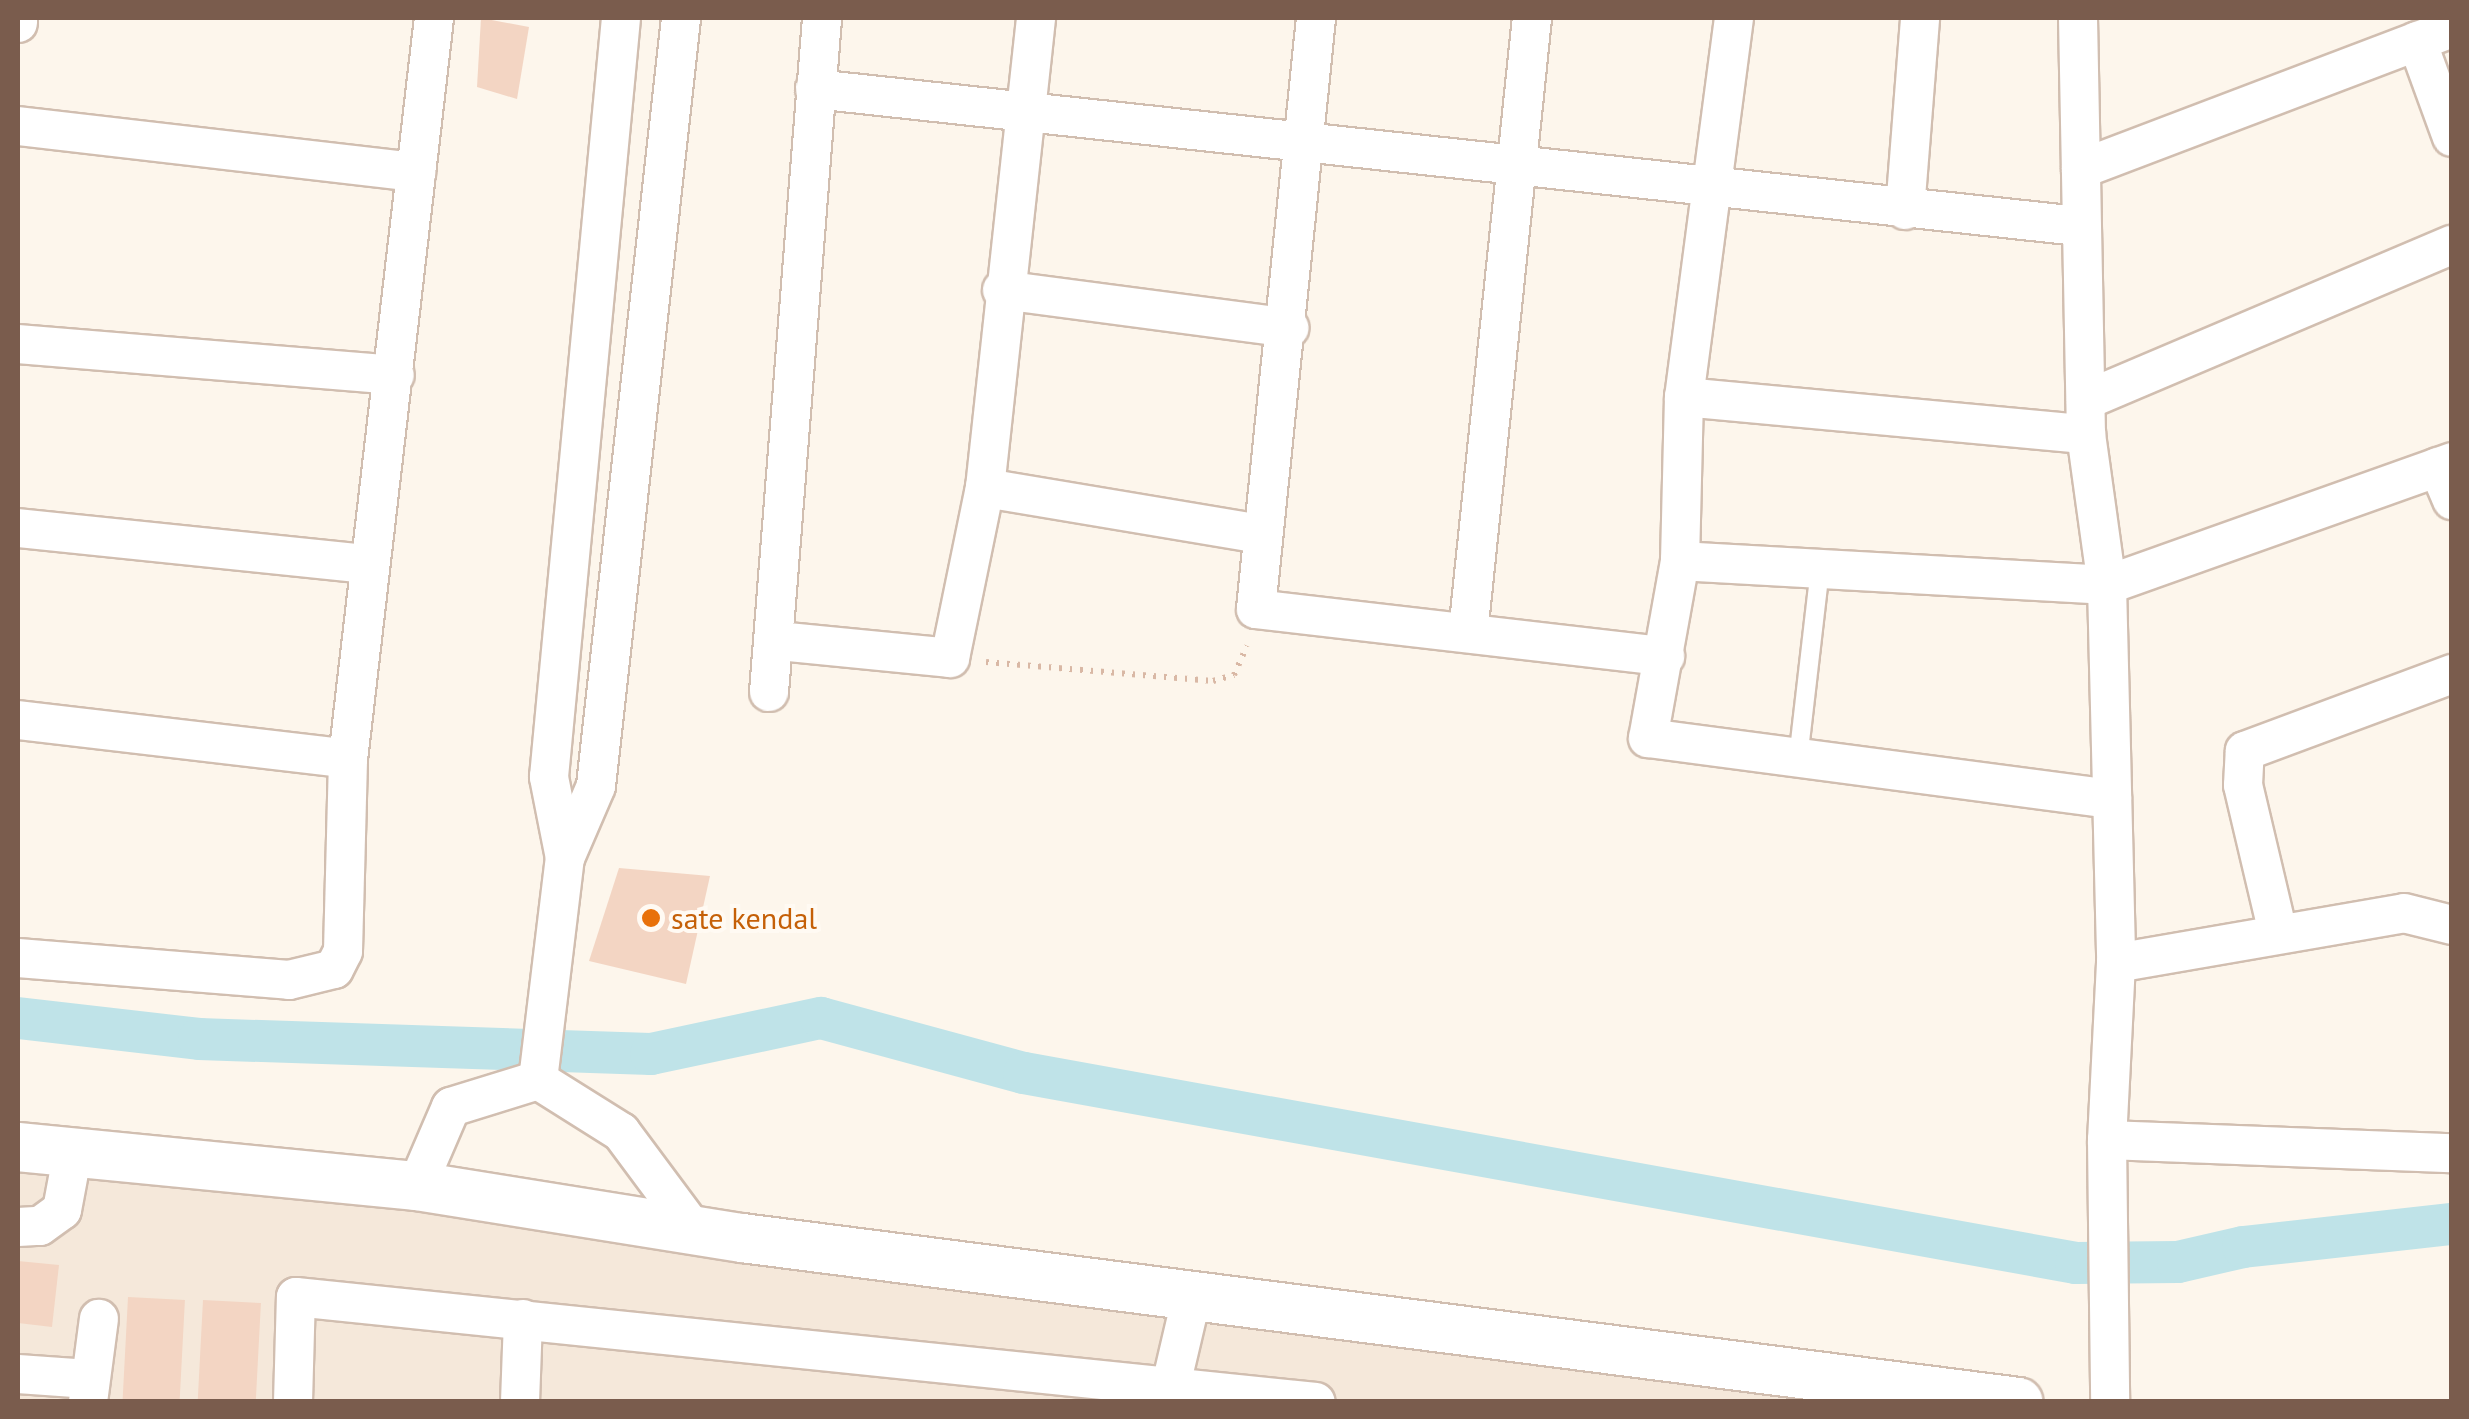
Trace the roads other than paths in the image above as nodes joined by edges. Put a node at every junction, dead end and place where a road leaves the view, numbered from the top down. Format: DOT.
graph roads {
  1 [pos="434,18"];
  2 [pos="621,18"];
  3 [pos="681,18"];
  4 [pos="822,18"];
  5 [pos="1036,18"];
  6 [pos="1316,18"];
  7 [pos="1532,18"];
  8 [pos="1734,18"];
  9 [pos="1920,18"];
  10 [pos="2078,18"];
  11 [pos="2434,34"];
  12 [pos="815,89"];
  13 [pos="1030,110"];
  14 [pos="18,126"];
  15 [pos="2452,138"];
  16 [pos="1304,139"];
  17 [pos="1515,163"];
  18 [pos="607,168"];
  19 [pos="2081,169"];
  20 [pos="416,172"];
  21 [pos="662,174"];
  22 [pos="1716,191"];
  23 [pos="1906,210"];
  24 [pos="2078,226"];
  25 [pos="2452,244"];
  26 [pos="1002,290"];
  27 [pos="1288,328"];
  28 [pos="18,344"];
  29 [pos="394,375"];
  30 [pos="1684,397"];
  31 [pos="2086,417"];
  32 [pos="2447,477"];
  33 [pos="985,488"];
  34 [pos="18,528"];
  35 [pos="1261,534"];
  36 [pos="1680,561"];
  37 [pos="368,564"];
  38 [pos="1820,569"];
  39 [pos="2106,586"];
  40 [pos="1468,633"];
  41 [pos="778,641"];
  42 [pos="1665,656"];
  43 [pos="2452,674"];
  44 [pos="769,692"];
  45 [pos="18,720"];
  46 [pos="348,759"];
  47 [pos="1798,759"];
  48 [pos="2112,799"];
  49 [pos="564,858"];
  50 [pos="2452,895"];
  51 [pos="2404,913"];
  52 [pos="2452,925"];
  53 [pos="2278,933"];
  54 [pos="18,958"];
  55 [pos="2116,962"];
  56 [pos="539,1058"];
  57 [pos="2107,1140"];
  58 [pos="18,1147"];
  59 [pos="73,1151"];
  60 [pos="2452,1153"];
  61 [pos="417,1186"];
  62 [pos="690,1225"];
  63 [pos="18,1227"];
  64 [pos="1192,1295"];
  65 [pos="98,1319"];
  66 [pos="523,1319"];
  67 [pos="18,1374"];
  68 [pos="89,1390"];
  69 [pos="1168,1393"];
  70 [pos="1904,1394"];
  71 [pos="293,1402"];
  72 [pos="520,1402"];
  73 [pos="1316,1402"];
  74 [pos="2019,1402"];
  75 [pos="2110,1402"];
  1 -- 20 [label="street"];
  2 -- 18 [label="street"];
  3 -- 21 [label="street"];
  4 -- 12 [label="street"];
  5 -- 13 [label="street"];
  6 -- 16 [label="street"];
  7 -- 17 [label="street"];
  8 -- 22 [label="street"];
  9 -- 23 [label="street"];
  10 -- 19 [label="street"];
  11 -- 15 [label="street"];
  11 -- 19 [label="street"];
  12 -- 13 [label="street"];
  12 -- 41 [label="street"];
  13 -- 16 [label="street"];
  13 -- 26 [label="street"];
  14 -- 20 [label="street"];
  16 -- 17 [label="street"];
  16 -- 27 [label="street"];
  17 -- 22 [label="street"];
  17 -- 40 [label="street"];
  18 -- 21 [label="street"];
  18 -- 49 [label="street"];
  19 -- 24 [label="street"];
  20 -- 29 [label="street"];
  21 -- 49 [label="street"];
  22 -- 23 [label="street"];
  22 -- 30 [label="street"];
  23 -- 24 [label="street"];
  24 -- 31 [label="street"];
  25 -- 31 [label="street"];
  26 -- 27 [label="street"];
  26 -- 33 [label="street"];
  27 -- 35 [label="street"];
  28 -- 29 [label="street"];
  29 -- 37 [label="street"];
  30 -- 31 [label="street"];
  30 -- 36 [label="street"];
  31 -- 39 [label="street"];
  32 -- 39 [label="street"];
  33 -- 35 [label="street"];
  33 -- 41 [label="street"];
  34 -- 37 [label="street"];
  35 -- 40 [label="street"];
  36 -- 38 [label="street"];
  36 -- 42 [label="street"];
  37 -- 46 [label="street"];
  38 -- 39 [label="street"];
  38 -- 47 [label="lane"];
  39 -- 48 [label="street"];
  40 -- 42 [label="street"];
  41 -- 44 [label="street"];
  42 -- 47 [label="street"];
  43 -- 53 [label="street"];
  45 -- 46 [label="street"];
  46 -- 54 [label="street"];
  47 -- 48 [label="street"];
  48 -- 55 [label="street"];
  49 -- 56 [label="street"];
  50 -- 51 [label="street"];
  51 -- 52 [label="street"];
  51 -- 53 [label="street"];
  53 -- 55 [label="street"];
  55 -- 57 [label="street"];
  56 -- 61 [label="street"];
  56 -- 62 [label="street"];
  57 -- 60 [label="street"];
  57 -- 75 [label="street"];
  58 -- 59 [label="street"];
  59 -- 61 [label="street"];
  59 -- 63 [label="street"];
  61 -- 62 [label="street"];
  62 -- 64 [label="street"];
  64 -- 69 [label="street"];
  64 -- 70 [label="street"];
  65 -- 68 [label="street"];
  66 -- 69 [label="street"];
  66 -- 71 [label="street"];
  66 -- 72 [label="street"];
  67 -- 68 [label="street"];
  69 -- 73 [label="street"];
  70 -- 74 [label="street"];
}
